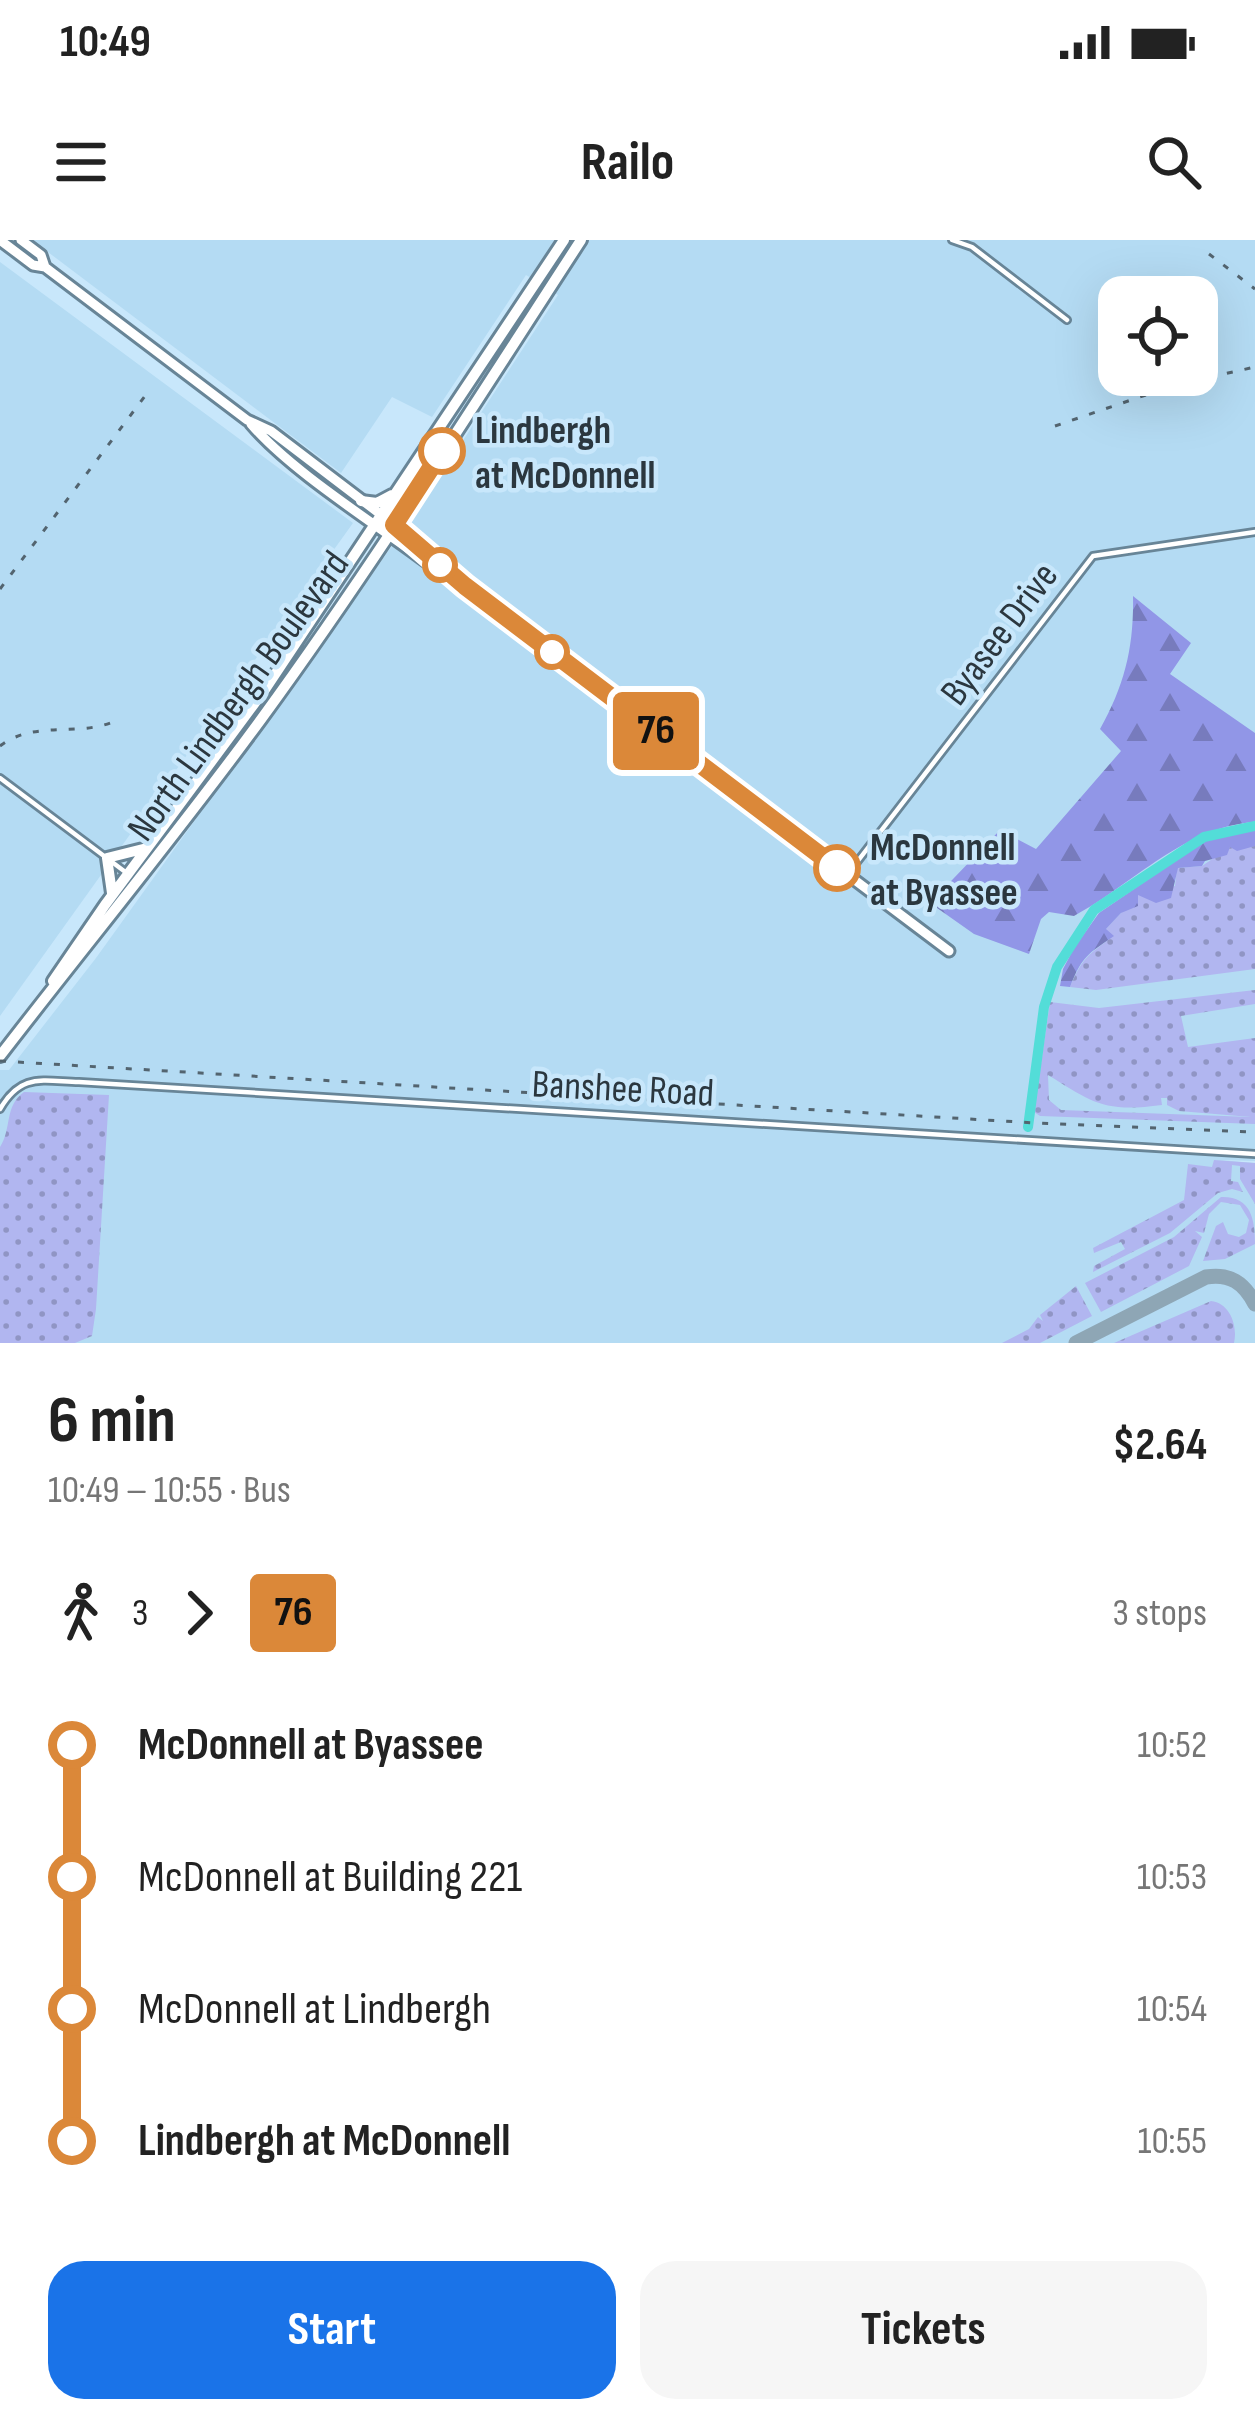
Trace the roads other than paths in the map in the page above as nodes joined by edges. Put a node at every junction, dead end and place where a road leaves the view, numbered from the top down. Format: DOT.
graph roads {
  1 [pos="0,240"];
  2 [pos="21,240"];
  3 [pos="564,240"];
  4 [pos="580,240"];
  5 [pos="952,240"];
  6 [pos="45,267"];
  7 [pos="1067,320"];
  8 [pos="247,420"];
  9 [pos="394,493"];
  10 [pos="362,501"];
  11 [pos="377,519"];
  12 [pos="391,530"];
  13 [pos="1255,532"];
  14 [pos="0,778"];
  15 [pos="147,848"];
  16 [pos="107,858"];
  17 [pos="847,875"];
  18 [pos="133,878"];
  19 [pos="111,896"];
  20 [pos="949,951"];
  21 [pos="46,995"];
  22 [pos="0,1056"];
  23 [pos="0,1109"];
  24 [pos="1255,1154"];
  1 -- 6 [label="main road"];
  2 -- 6 [label="main road"];
  3 -- 9 [label="highway, North Lindbergh Boulevard"];
  4 -- 12 [label="highway, North Lindbergh Boulevard"];
  5 -- 7 [label="street"];
  6 -- 8 [label="main road"];
  8 -- 10 [label="main road"];
  8 -- 11 [label="main road"];
  9 -- 10 [label="highway"];
  9 -- 11 [label="highway, North Lindbergh Boulevard"];
  10 -- 11 [label="main road"];
  11 -- 12 [label="main road"];
  11 -- 15 [label="highway, North Lindbergh Boulevard"];
  12 -- 17 [label="main road"];
  12 -- 18 [label="highway, North Lindbergh Boulevard"];
  13 -- 17 [label="street, Byasee Drive"];
  14 -- 16 [label="street"];
  15 -- 16 [label="highway"];
  15 -- 18 [label="highway, North Lindbergh Boulevard"];
  16 -- 18 [label="street"];
  16 -- 19 [label="highway"];
  17 -- 20 [label="main road"];
  18 -- 19 [label="highway, North Lindbergh Boulevard"];
  18 -- 21 [label="highway, North Lindbergh Boulevard"];
  19 -- 21 [label="highway, North Lindbergh Boulevard"];
  21 -- 22 [label="highway, North Lindbergh Boulevard"];
  23 -- 24 [label="street, Banshee Road"];
}
